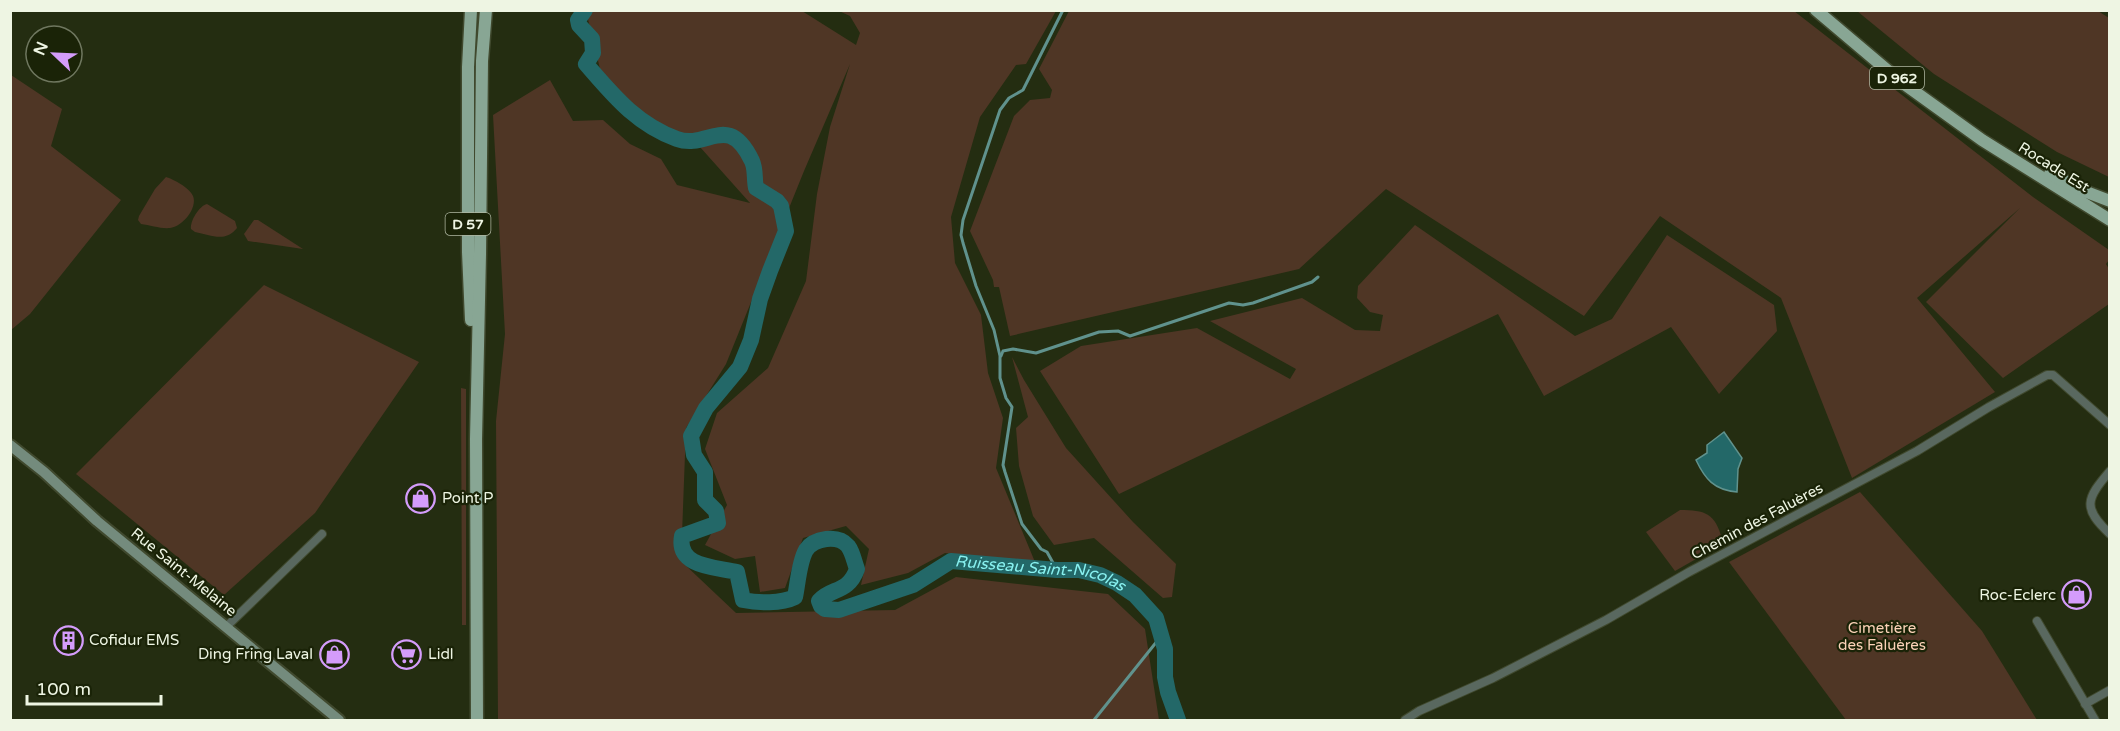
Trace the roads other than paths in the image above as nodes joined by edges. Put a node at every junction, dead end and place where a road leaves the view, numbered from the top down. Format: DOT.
graph roads {
  1 [pos="471,10"];
  2 [pos="486,10"];
  3 [pos="1816,10"];
  4 [pos="1982,140"];
  5 [pos="2109,201"];
  6 [pos="2109,220"];
  7 [pos="2109,424"];
  8 [pos="476,438"];
  9 [pos="10,445"];
  10 [pos="2109,471"];
  11 [pos="322,534"];
  12 [pos="2109,534"];
  13 [pos="2037,621"];
  14 [pos="226,626"];
  15 [pos="2109,690"];
  16 [pos="2085,704"];
  17 [pos="339,720"];
  18 [pos="477,720"];
  19 [pos="1405,720"];
  20 [pos="2095,720"];
  1 -- 8 [label="main road, D 57"];
  2 -- 8 [label="main road, D 57"];
  3 -- 4 [label="main road, Rocade Est / D 962"];
  4 -- 5 [label="main road, Rocade Est / D 962"];
  4 -- 6 [label="main road, Rocade Est / D 962"];
  7 -- 19 [label="street, Chemin des Faluères"];
  8 -- 18 [label="main road, D 57"];
  9 -- 14 [label="main road, Rue Saint-Melaine"];
  10 -- 12 [label="street"];
  11 -- 14 [label="street"];
  13 -- 16 [label="street"];
  14 -- 17 [label="main road, Rue Saint-Melaine"];
  15 -- 16 [label="street"];
  16 -- 20 [label="street"];
}
